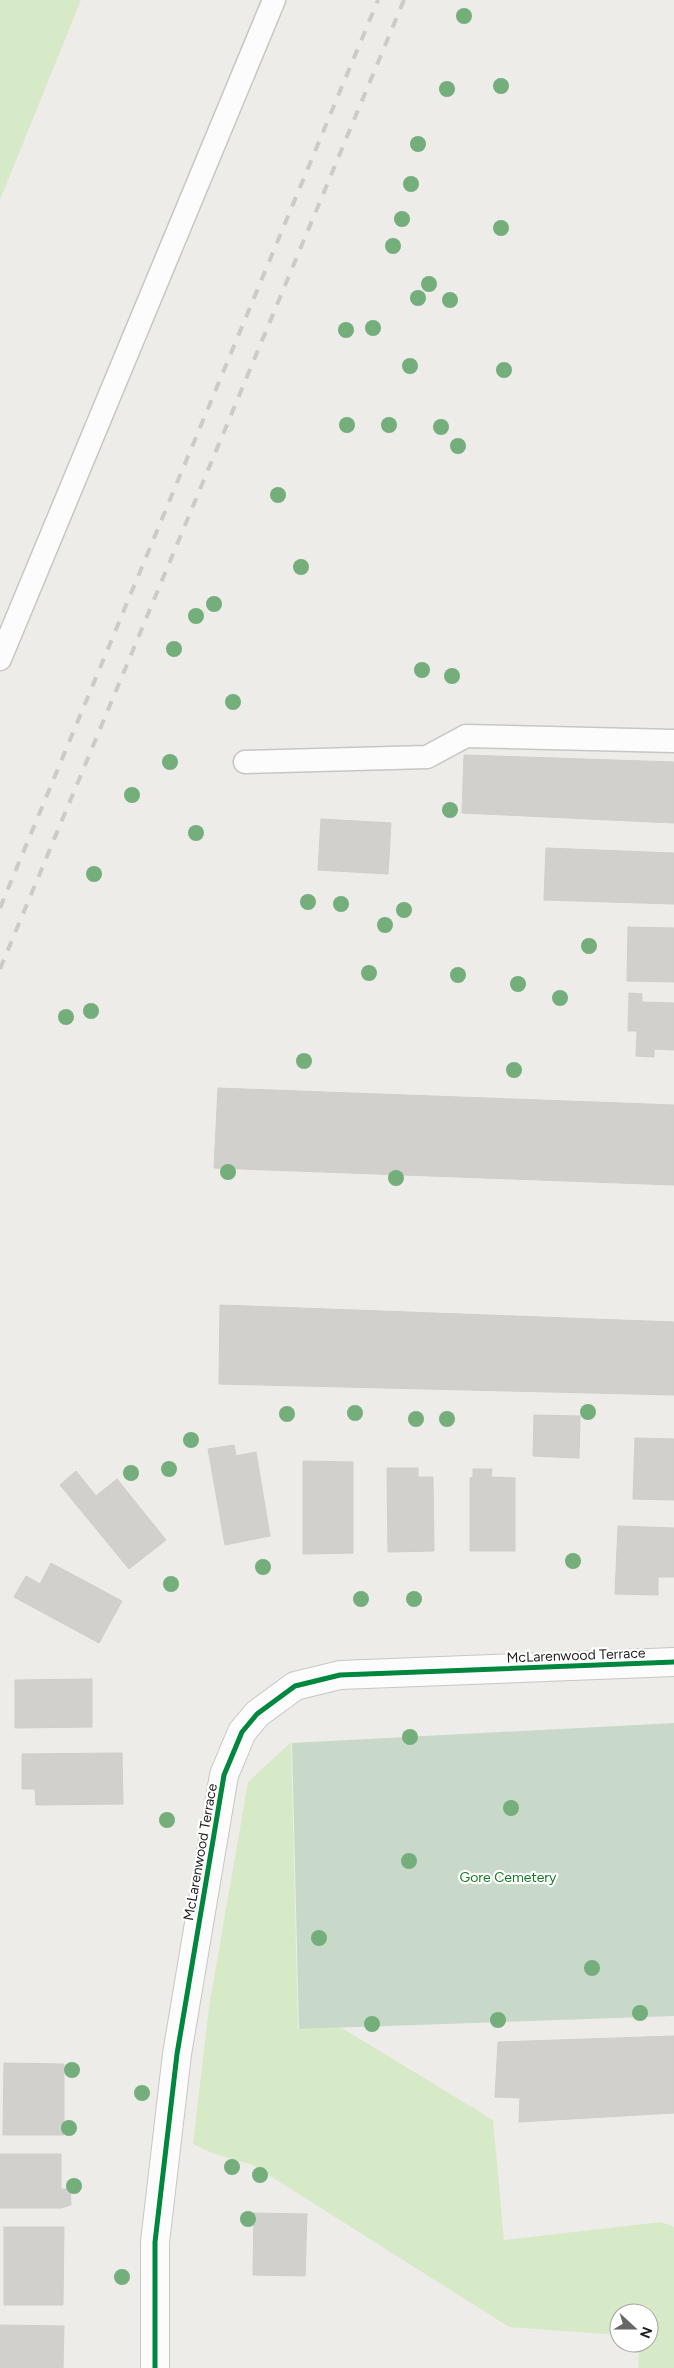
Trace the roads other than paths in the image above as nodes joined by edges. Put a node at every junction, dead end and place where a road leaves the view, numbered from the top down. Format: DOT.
graph roads {
  1 [pos="274,0"];
  2 [pos="0,659"];
  3 [pos="674,741"];
  4 [pos="245,762"];
  5 [pos="674,1662"];
  6 [pos="155,2368"];
  1 -- 2 [label="lane"];
  3 -- 4 [label="lane"];
  5 -- 6 [label="street, McLarenwood Terrace"];
}
